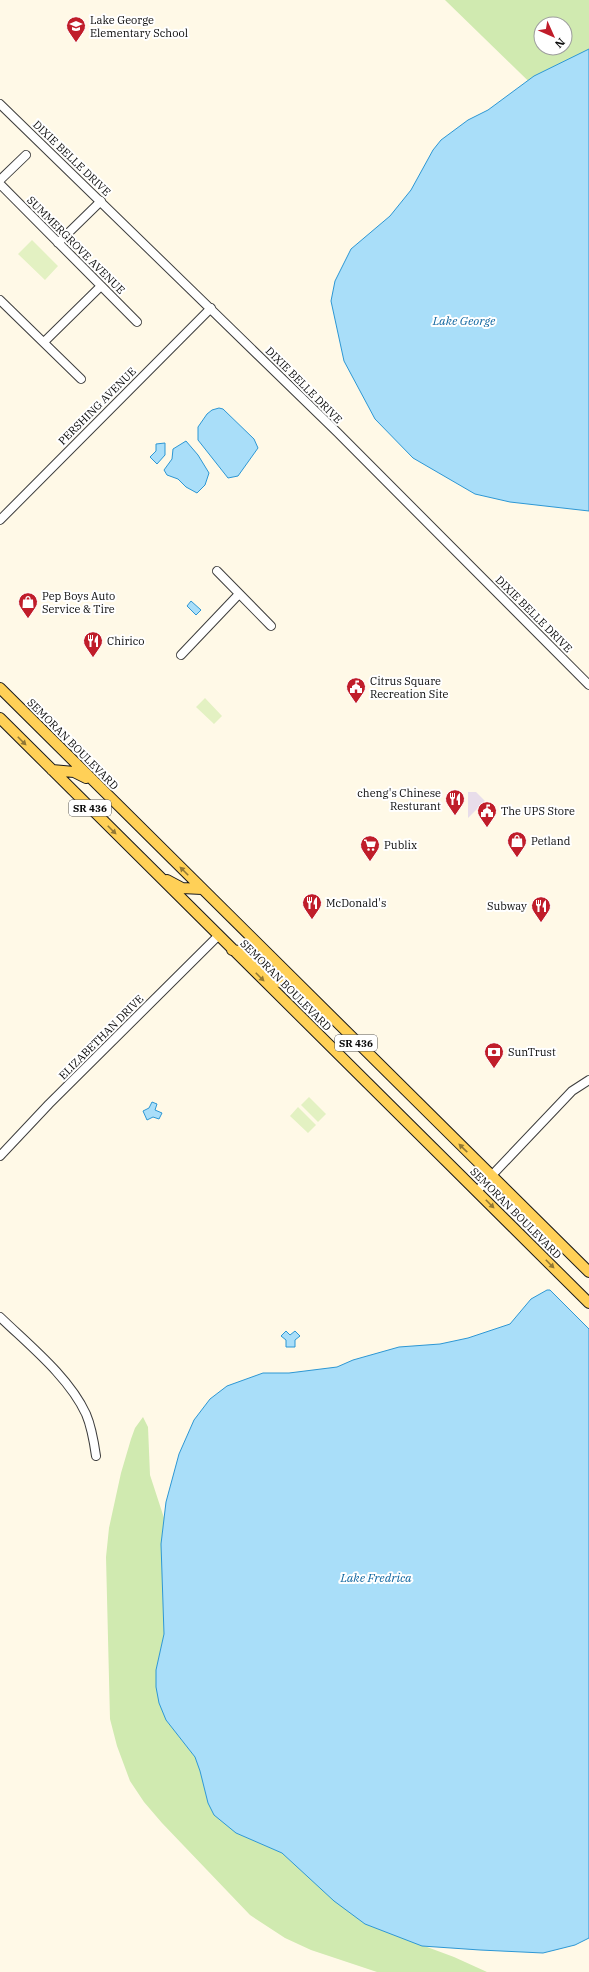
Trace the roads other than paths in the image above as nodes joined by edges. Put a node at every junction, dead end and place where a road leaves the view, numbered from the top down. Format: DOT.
graph roads {
  1 [pos="0,104"];
  2 [pos="26,155"];
  3 [pos="0,180"];
  4 [pos="0,184"];
  5 [pos="101,201"];
  6 [pos="58,243"];
  7 [pos="101,286"];
  8 [pos="0,300"];
  9 [pos="211,308"];
  10 [pos="137,322"];
  11 [pos="44,342"];
  12 [pos="81,379"];
  13 [pos="0,520"];
  14 [pos="217,571"];
  15 [pos="239,594"];
  16 [pos="271,626"];
  17 [pos="181,655"];
  18 [pos="589,685"];
  19 [pos="0,688"];
  20 [pos="0,718"];
  21 [pos="52,770"];
  22 [pos="96,784"];
  23 [pos="158,876"];
  24 [pos="202,889"];
  25 [pos="218,936"];
  26 [pos="232,950"];
  27 [pos="295,982"];
  28 [pos="589,1080"];
  29 [pos="0,1156"];
  30 [pos="491,1175"];
  31 [pos="476,1190"];
  32 [pos="589,1272"];
  33 [pos="589,1303"];
  34 [pos="0,1317"];
  35 [pos="96,1456"];
  1 -- 5 [label="street, DIXIE BELLE DRIVE"];
  2 -- 3 [label="street"];
  4 -- 6 [label="street, SUMMERGROVE AVENUE"];
  5 -- 6 [label="street"];
  5 -- 9 [label="street, DIXIE BELLE DRIVE"];
  6 -- 7 [label="street, SUMMERGROVE AVENUE"];
  7 -- 10 [label="street, SUMMERGROVE AVENUE"];
  7 -- 11 [label="street"];
  8 -- 11 [label="street"];
  9 -- 13 [label="street, PERSHING AVENUE"];
  9 -- 18 [label="street, DIXIE BELLE DRIVE"];
  11 -- 12 [label="street"];
  14 -- 15 [label="street"];
  15 -- 16 [label="street"];
  15 -- 17 [label="street"];
  19 -- 22 [label="main road, SEMORAN BOULEVARD / SR 436"];
  20 -- 21 [label="main road, SEMORAN BOULEVARD / SR 436, one-way"];
  21 -- 22 [label="main road"];
  21 -- 23 [label="main road, SEMORAN BOULEVARD / SR 436, one-way"];
  24 -- 22 [label="main road, SEMORAN BOULEVARD / SR 436, one-way"];
  23 -- 24 [label="main road"];
  23 -- 25 [label="main road, SEMORAN BOULEVARD / SR 436"];
  24 -- 27 [label="main road, SEMORAN BOULEVARD / SR 436"];
  25 -- 26 [label="main road, SEMORAN BOULEVARD / SR 436"];
  25 -- 29 [label="street, ELIZABETHAN DRIVE"];
  26 -- 27 [label="main road"];
  26 -- 31 [label="main road, SEMORAN BOULEVARD / SR 436, one-way"];
  30 -- 27 [label="main road, SEMORAN BOULEVARD / SR 436, one-way"];
  28 -- 30 [label="street"];
  30 -- 31 [label="street"];
  30 -- 32 [label="main road, SEMORAN BOULEVARD / SR 436"];
  31 -- 33 [label="main road, SEMORAN BOULEVARD / SR 436, one-way"];
  34 -- 35 [label="street"];
}
